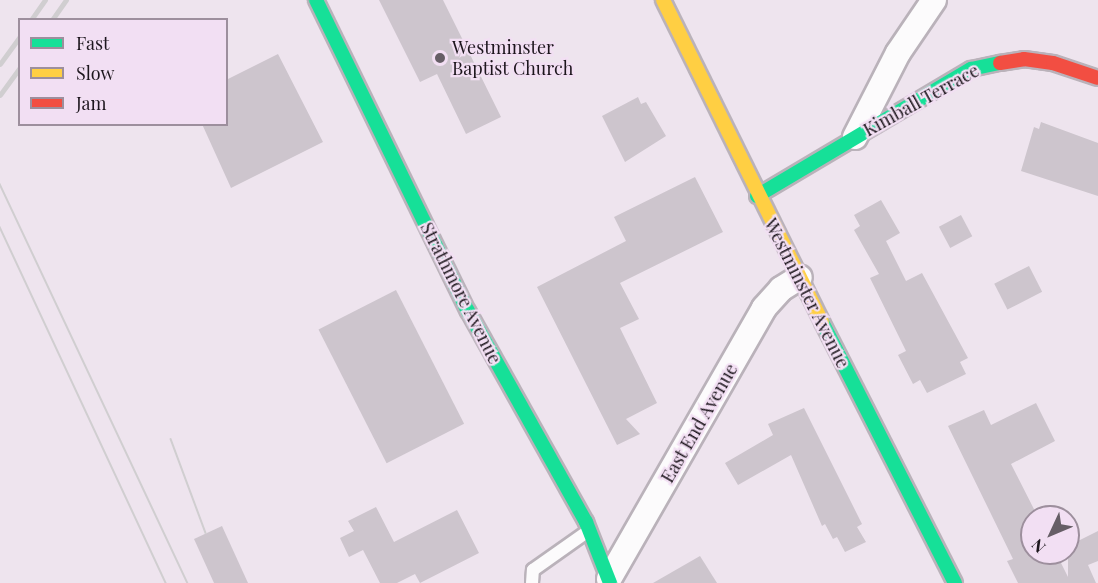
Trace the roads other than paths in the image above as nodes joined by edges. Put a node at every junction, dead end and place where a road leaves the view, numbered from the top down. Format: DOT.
graph roads {
  1 [pos="315,0"];
  2 [pos="663,0"];
  3 [pos="934,0"];
  4 [pos="1098,78"];
  5 [pos="855,137"];
  6 [pos="757,196"];
  7 [pos="800,277"];
  8 [pos="590,530"];
  9 [pos="608,582"];
  10 [pos="532,583"];
  11 [pos="956,583"];
  1 -- 8 [label="street, Strathmore Avenue"];
  2 -- 6 [label="street, Westminster Avenue"];
  3 -- 5 [label="street"];
  4 -- 5 [label="street, Kimball Terrace"];
  5 -- 6 [label="street, Kimball Terrace"];
  6 -- 7 [label="street, Westminster Avenue"];
  7 -- 9 [label="street, East End Avenue"];
  7 -- 11 [label="street, Westminster Avenue"];
  8 -- 9 [label="street, Strathmore Avenue"];
  8 -- 10 [label="lane"];
}
